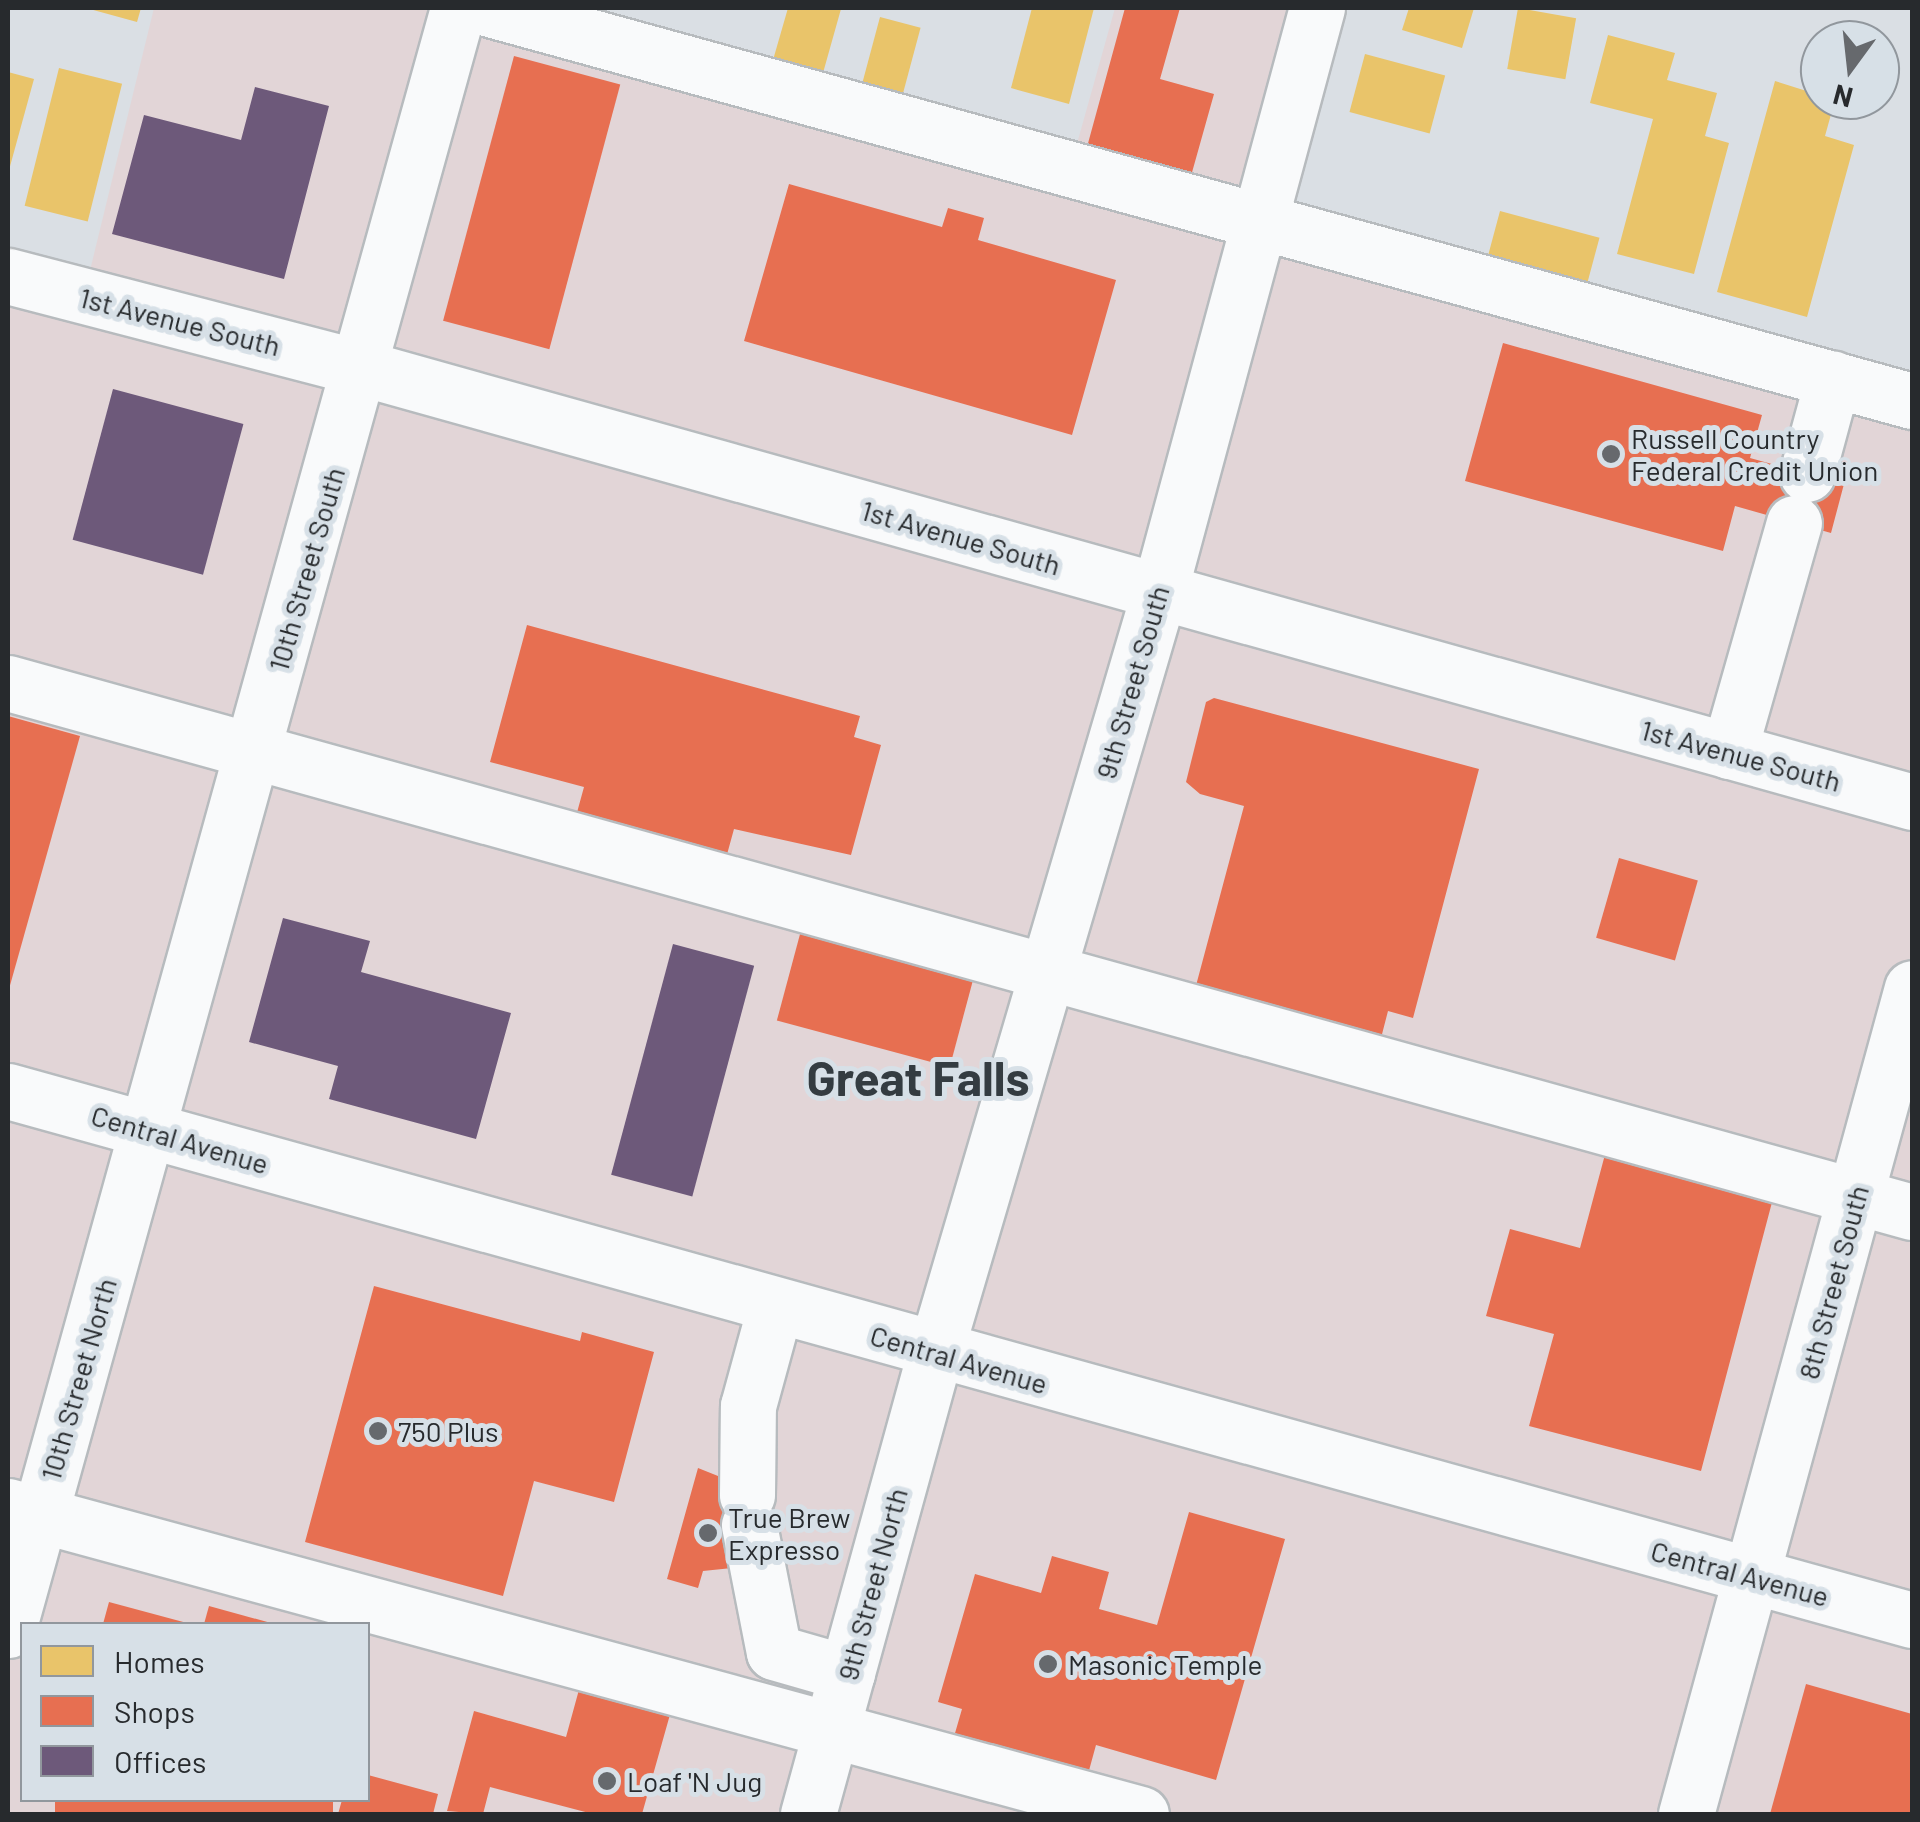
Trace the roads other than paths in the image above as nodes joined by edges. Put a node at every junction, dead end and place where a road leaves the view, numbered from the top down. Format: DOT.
graph roads {
  1 [pos="458,8"];
  2 [pos="486,8"];
  3 [pos="1317,8"];
  4 [pos="1259,217"];
  5 [pos="8,276"];
  6 [pos="362,368"];
  7 [pos="1833,378"];
  8 [pos="1912,401"];
  9 [pos="1158,593"];
  10 [pos="8,683"];
  11 [pos="1729,751"];
  12 [pos="254,753"];
  13 [pos="1912,802"];
  14 [pos="1046,975"];
  15 [pos="1912,988"];
  16 [pos="8,1091"];
  17 [pos="149,1129"];
  18 [pos="1856,1196"];
  19 [pos="1912,1212"];
  20 [pos="775,1307"];
  21 [pos="935,1353"];
  22 [pos="24,1510"];
  23 [pos="1752,1576"];
  24 [pos="1912,1620"];
  25 [pos="8,1630"];
  26 [pos="847,1673"];
  27 [pos="832,1727"];
  28 [pos="808,1814"];
  29 [pos="1141,1814"];
  30 [pos="1686,1814"];
  1 -- 6 [label="street, 10th Street South"];
  2 -- 4 [label="street"];
  3 -- 4 [label="street, 9th Street South"];
  4 -- 7 [label="street"];
  4 -- 9 [label="street, 9th Street South"];
  5 -- 6 [label="street, 1st Avenue South"];
  6 -- 9 [label="street, 1st Avenue South"];
  6 -- 12 [label="street, 10th Street South"];
  7 -- 8 [label="street"];
  7 -- 11 [label="street"];
  9 -- 11 [label="street, 1st Avenue South"];
  9 -- 14 [label="street, 9th Street South"];
  10 -- 12 [label="street"];
  11 -- 13 [label="street, 1st Avenue South"];
  12 -- 14 [label="street"];
  12 -- 17 [label="street, 10th Street South"];
  14 -- 18 [label="street"];
  14 -- 21 [label="street, 9th Street South"];
  15 -- 18 [label="street, 8th Street South"];
  16 -- 17 [label="street, Central Avenue"];
  17 -- 20 [label="street, Central Avenue"];
  17 -- 22 [label="street, 10th Street North"];
  18 -- 19 [label="street"];
  18 -- 23 [label="street, 8th Street South"];
  20 -- 21 [label="street, Central Avenue"];
  20 -- 26 [label="street"];
  21 -- 23 [label="street, Central Avenue"];
  21 -- 26 [label="street, 9th Street North"];
  22 -- 25 [label="street, 10th Street North"];
  22 -- 27 [label="street"];
  23 -- 24 [label="street, Central Avenue"];
  23 -- 30 [label="street, 8th Street South"];
  26 -- 27 [label="street, 9th Street North"];
  27 -- 28 [label="street, 9th Street North"];
  27 -- 29 [label="street"];
}
